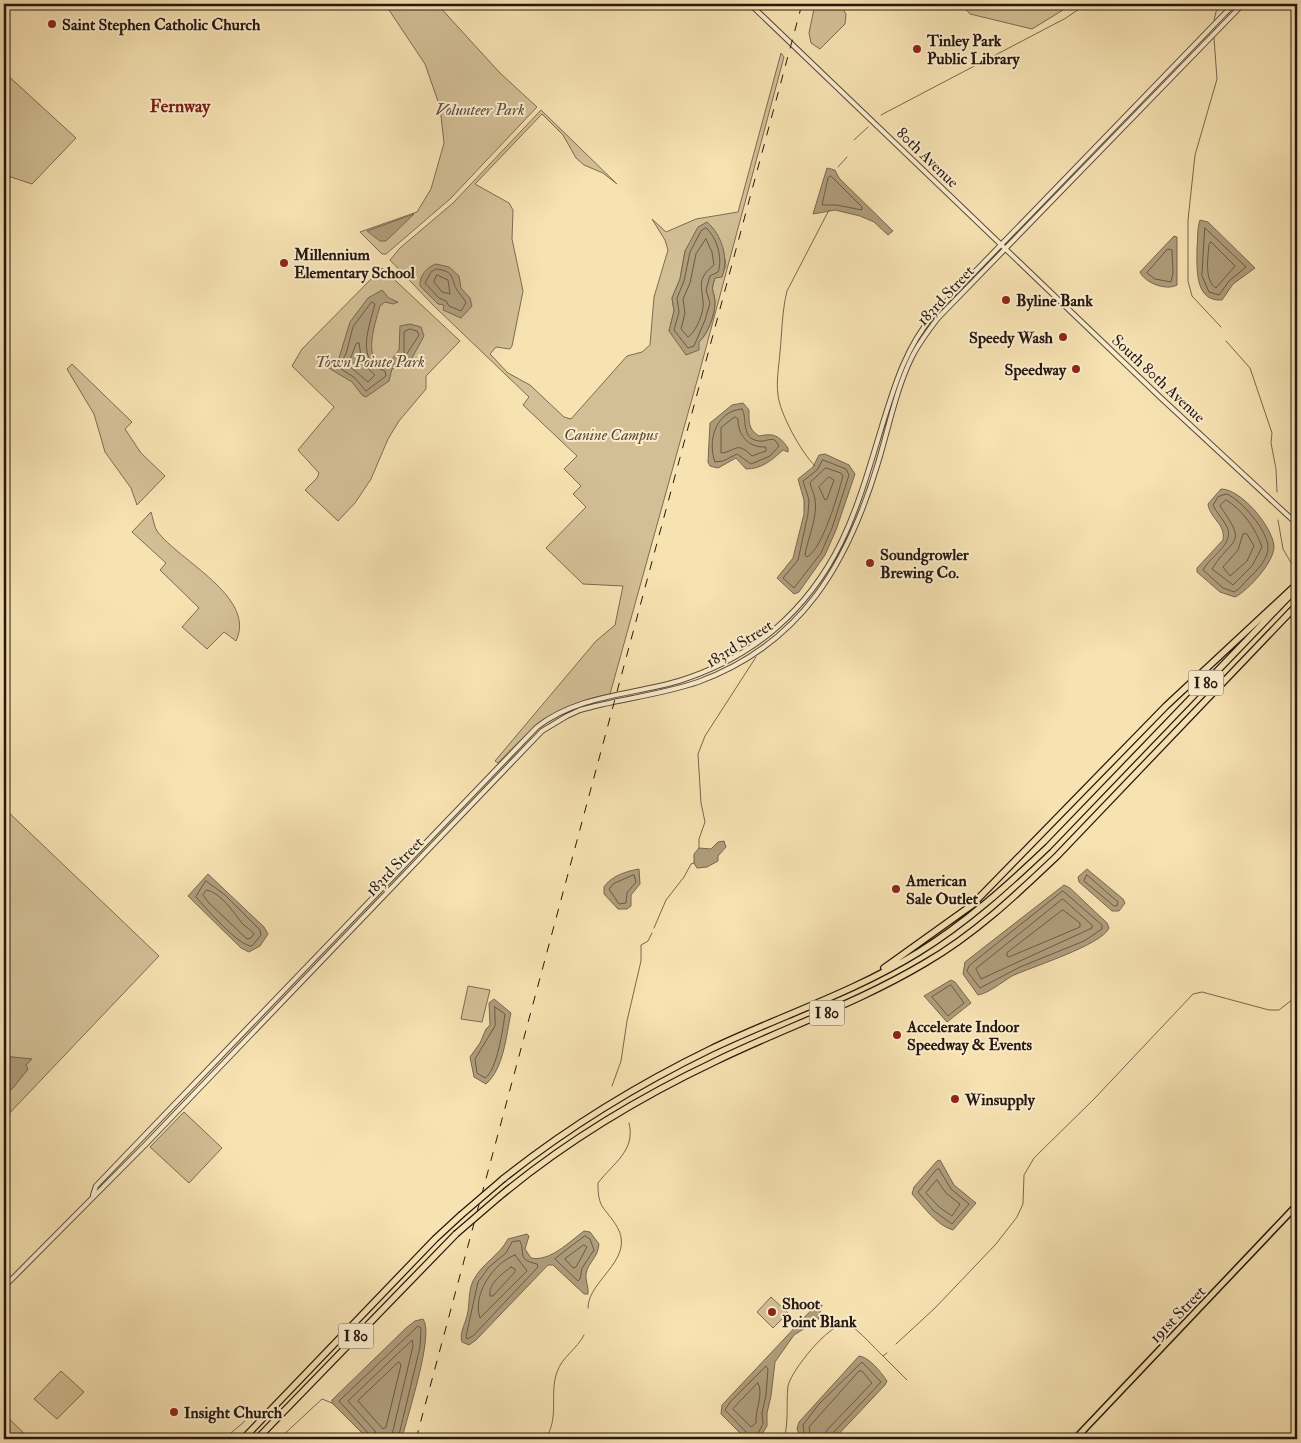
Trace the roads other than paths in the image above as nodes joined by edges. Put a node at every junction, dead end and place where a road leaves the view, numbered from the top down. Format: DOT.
graph roads {
  1 [pos="750,4"];
  2 [pos="1234,4"];
  3 [pos="1243,4"];
  4 [pos="1002,244"];
  5 [pos="1006,248"];
  6 [pos="1297,524"];
  7 [pos="1297,584"];
  8 [pos="1297,588"];
  9 [pos="1297,605"];
  10 [pos="859,984"];
  11 [pos="93,1195"];
  12 [pos="1297,1205"];
  13 [pos="4,1287"];
  14 [pos="243,1439"];
  15 [pos="257,1439"];
  16 [pos="1075,1439"];
  1 -- 4 [label="street, 80th Avenue"];
  2 -- 4 [label="street, 183rd Street"];
  3 -- 5 [label="street, 183rd Street"];
  4 -- 5 [label="street, 80th Avenue"];
  4 -- 11 [label="street, 183rd Street"];
  5 -- 6 [label="street, South 80th Avenue"];
  5 -- 11 [label="street, 183rd Street"];
  7 -- 10 [label="highway"];
  8 -- 10 [label="highway, I 80"];
  9 -- 15 [label="highway, I 80, bridge"];
  10 -- 14 [label="highway, I 80, bridge"];
  11 -- 13 [label="street, 183rd Street"];
  12 -- 16 [label="main road, 191st Street"];
}
